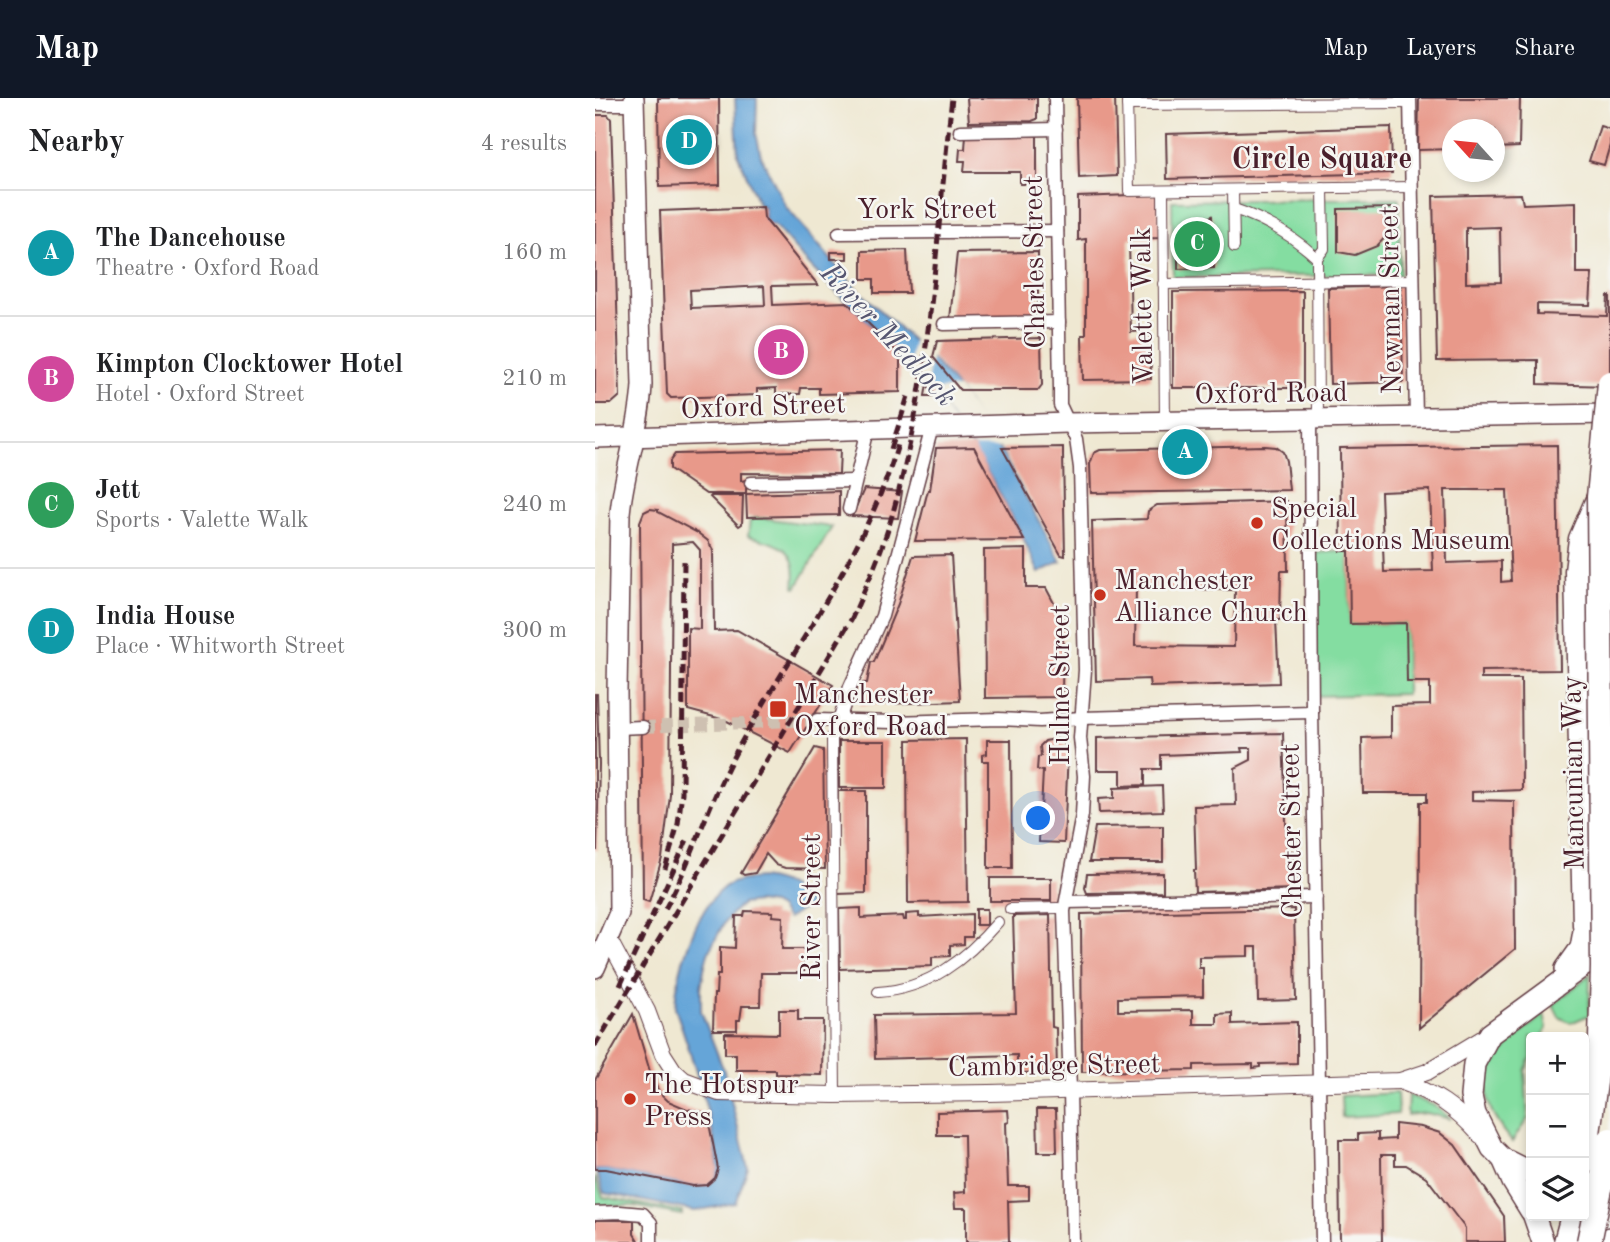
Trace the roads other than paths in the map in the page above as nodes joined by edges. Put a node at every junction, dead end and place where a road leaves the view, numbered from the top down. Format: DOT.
graph roads {
  1 [pos="1055,98"];
  2 [pos="634,101"];
  3 [pos="1410,101"];
  4 [pos="1127,102"];
  5 [pos="595,104"];
  6 [pos="1056,129"];
  7 [pos="960,131"];
  8 [pos="1412,187"];
  9 [pos="1323,188"];
  10 [pos="1233,190"];
  11 [pos="1163,191"];
  12 [pos="1234,209"];
  13 [pos="1058,231"];
  14 [pos="839,233"];
  15 [pos="1234,247"];
  16 [pos="1317,258"];
  17 [pos="1413,279"];
  18 [pos="1317,281"];
  19 [pos="1163,284"];
  20 [pos="1059,322"];
  21 [pos="944,324"];
  22 [pos="1610,383"];
  23 [pos="1610,414"];
  24 [pos="1416,418"];
  25 [pos="1314,419"];
  26 [pos="1165,422"];
  27 [pos="1068,423"];
  28 [pos="942,426"];
  29 [pos="868,429"];
  30 [pos="595,438"];
  31 [pos="634,438"];
  32 [pos="855,481"];
  33 [pos="751,483"];
  34 [pos="1599,497"];
  35 [pos="849,509"];
  36 [pos="1311,712"];
  37 [pos="1080,718"];
  38 [pos="817,720"];
  39 [pos="839,720"];
  40 [pos="643,727"];
  41 [pos="618,728"];
  42 [pos="1316,897"];
  43 [pos="1062,905"];
  44 [pos="1010,909"];
  45 [pos="998,922"];
  46 [pos="1585,925"];
  47 [pos="609,940"];
  48 [pos="1610,946"];
  49 [pos="595,968"];
  50 [pos="1552,987"];
  51 [pos="878,992"];
  52 [pos="1489,1034"];
  53 [pos="1399,1081"];
  54 [pos="1320,1084"];
  55 [pos="1070,1090"];
  56 [pos="835,1095"];
  57 [pos="1610,1140"];
  58 [pos="1498,1154"];
  59 [pos="1585,1158"];
  60 [pos="1526,1170"];
  61 [pos="1610,1183"];
  62 [pos="1589,1188"];
  63 [pos="1526,1203"];
  64 [pos="595,1213"];
  65 [pos="1536,1221"];
  66 [pos="1572,1221"];
  67 [pos="651,1242"];
  68 [pos="1073,1242"];
  69 [pos="1322,1242"];
  70 [pos="1543,1242"];
  71 [pos="1566,1242"];
  72 [pos="1590,1242"];
  1 -- 6 [label="street, Charles Street"];
  2 -- 5 [label="street"];
  2 -- 31 [label="main road"];
  3 -- 4 [label="street"];
  3 -- 8 [label="street, Newman Street"];
  4 -- 11 [label="street"];
  6 -- 7 [label="street"];
  6 -- 13 [label="street, Charles Street"];
  8 -- 9 [label="street"];
  8 -- 17 [label="street, Newman Street"];
  9 -- 10 [label="street"];
  9 -- 16 [label="street"];
  10 -- 11 [label="street"];
  10 -- 12 [label="street"];
  11 -- 19 [label="street, Valette Walk"];
  12 -- 15 [label="street"];
  12 -- 16 [label="street"];
  13 -- 14 [label="street, York Street"];
  13 -- 20 [label="street, Charles Street"];
  16 -- 18 [label="street"];
  17 -- 18 [label="street"];
  17 -- 24 [label="street, Newman Street"];
  18 -- 19 [label="street"];
  18 -- 25 [label="street"];
  19 -- 26 [label="street, Valette Walk"];
  20 -- 21 [label="street"];
  20 -- 27 [label="street, Charles Street"];
  22 -- 34 [label="highway, Mancunian Way, bridge"];
  23 -- 24 [label="main road, Oxford Road"];
  24 -- 25 [label="main road, Oxford Road"];
  25 -- 26 [label="main road, Oxford Road"];
  25 -- 36 [label="street, Chester Street"];
  26 -- 27 [label="main road, Oxford Road"];
  27 -- 28 [label="main road, Oxford Road"];
  27 -- 37 [label="street, Hulme Street"];
  28 -- 29 [label="main road, Oxford Street"];
  28 -- 39 [label="street"];
  29 -- 31 [label="main road, Oxford Street"];
  29 -- 32 [label="street"];
  30 -- 31 [label="main road, Oxford Street"];
  31 -- 41 [label="main road"];
  32 -- 33 [label="street"];
  32 -- 35 [label="street"];
  34 -- 46 [label="highway"];
  34 -- 59 [label="highway, Mancunian Way, bridge"];
  36 -- 37 [label="street"];
  36 -- 42 [label="street, Chester Street"];
  37 -- 39 [label="street"];
  37 -- 43 [label="street, Hulme Street"];
  38 -- 39 [label="street"];
  39 -- 56 [label="street, River Street"];
  40 -- 41 [label="street"];
  41 -- 47 [label="main road"];
  42 -- 43 [label="street"];
  42 -- 54 [label="street, Chester Street"];
  43 -- 44 [label="street"];
  43 -- 55 [label="street, Hulme Street"];
  45 -- 51 [label="street"];
  46 -- 50 [label="highway"];
  47 -- 49 [label="main road"];
  47 -- 56 [label="street, Cambridge Street"];
  48 -- 50 [label="highway"];
  50 -- 52 [label="highway"];
  52 -- 53 [label="street, Cambridge Street"];
  52 -- 58 [label="highway"];
  53 -- 54 [label="street, Cambridge Street"];
  53 -- 58 [label="street, Cambridge Street"];
  54 -- 55 [label="street, Cambridge Street"];
  54 -- 69 [label="street, Chester Street"];
  55 -- 56 [label="street, Cambridge Street"];
  55 -- 68 [label="street, Hulme Street"];
  57 -- 72 [label="highway, bridge"];
  58 -- 60 [label="highway"];
  58 -- 63 [label="highway"];
  61 -- 62 [label="highway"];
  64 -- 67 [label="street"];
  65 -- 70 [label="highway"];
  66 -- 71 [label="highway"];
}
